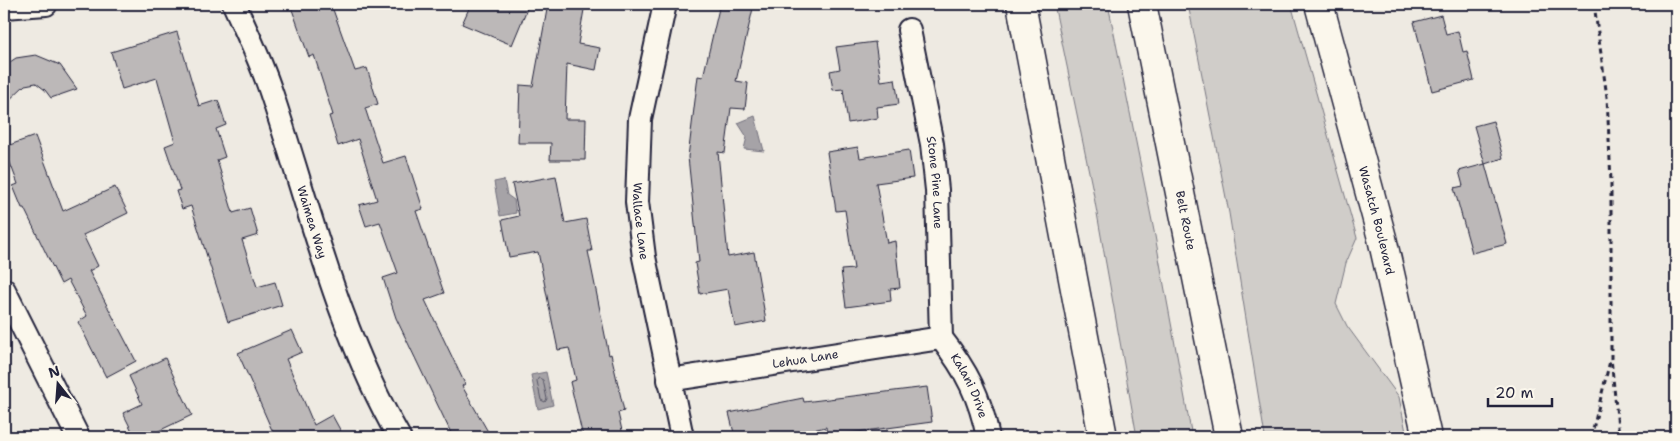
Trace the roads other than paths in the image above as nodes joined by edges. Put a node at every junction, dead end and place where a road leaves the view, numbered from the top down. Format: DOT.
graph roads {
  1 [pos="46,4"];
  2 [pos="234,4"];
  3 [pos="665,4"];
  4 [pos="1022,4"];
  5 [pos="1142,4"];
  6 [pos="1319,4"];
  7 [pos="4,7"];
  8 [pos="909,30"];
  9 [pos="4,290"];
  10 [pos="941,338"];
  11 [pos="669,380"];
  12 [pos="78,437"];
  13 [pos="400,437"];
  14 [pos="682,437"];
  15 [pos="988,437"];
  16 [pos="1103,437"];
  17 [pos="1229,437"];
  18 [pos="1428,437"];
  1 -- 7 [label="street"];
  2 -- 13 [label="street, Waimea Way"];
  3 -- 11 [label="street, Wallace Lane"];
  4 -- 16 [label="main road"];
  5 -- 17 [label="main road, Belt Route"];
  6 -- 18 [label="main road, Wasatch Boulevard"];
  8 -- 10 [label="street, Stone Pine Lane"];
  9 -- 12 [label="street"];
  10 -- 11 [label="street, Lehua Lane"];
  10 -- 15 [label="street, Kalani Drive"];
  11 -- 14 [label="street, Wallace Lane"];
}
